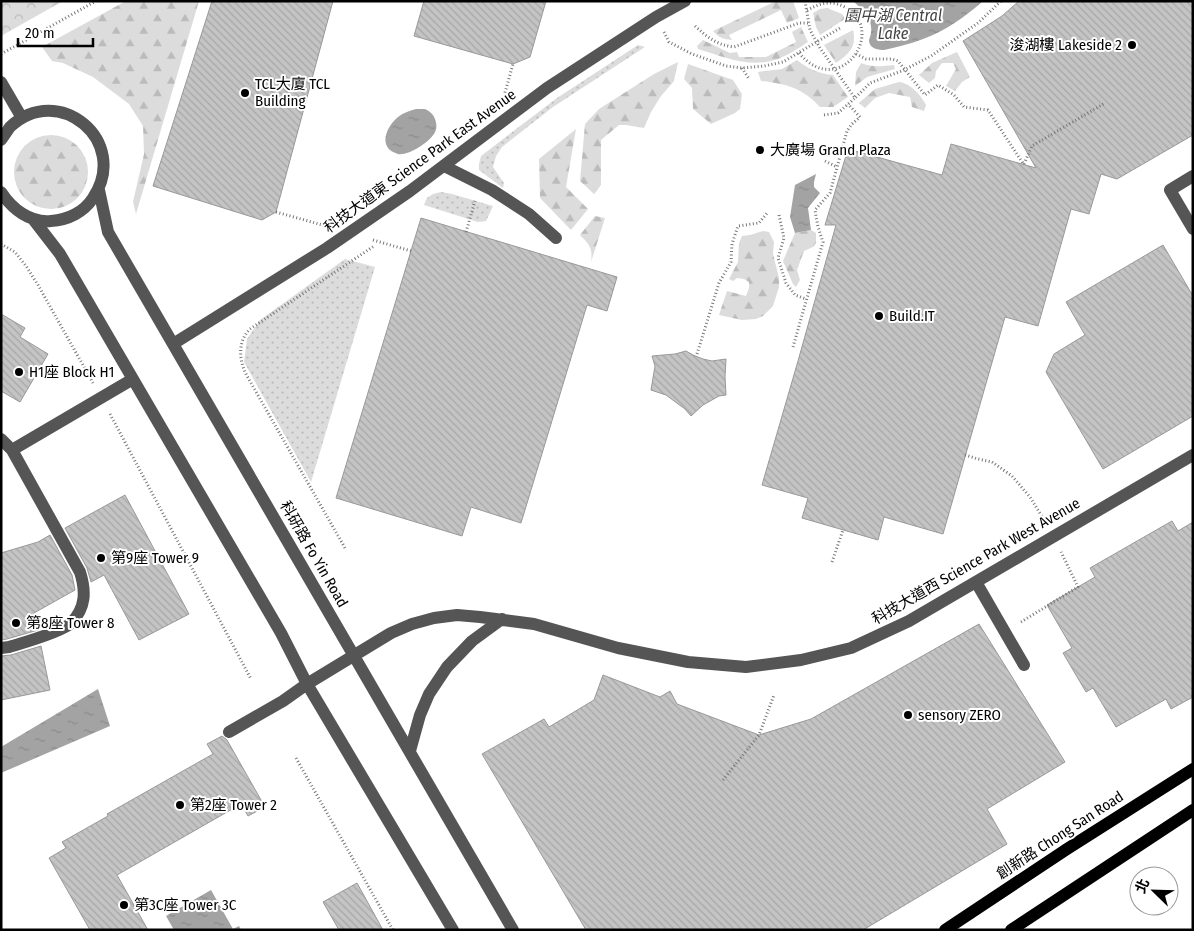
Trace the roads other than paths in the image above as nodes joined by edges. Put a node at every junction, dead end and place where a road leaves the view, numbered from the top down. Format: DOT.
graph roads {
  1 [pos="684,1"];
  2 [pos="1,82"];
  3 [pos="22,118"];
  4 [pos="1,140"];
  5 [pos="444,166"];
  6 [pos="1193,176"];
  7 [pos="99,190"];
  8 [pos="1,192"];
  9 [pos="33,219"];
  10 [pos="1193,229"];
  11 [pos="556,238"];
  12 [pos="173,344"];
  13 [pos="133,379"];
  14 [pos="1,439"];
  15 [pos="12,450"];
  16 [pos="1193,455"];
  17 [pos="976,582"];
  18 [pos="502,619"];
  19 [pos="1,648"];
  20 [pos="354,656"];
  21 [pos="1024,666"];
  22 [pos="307,684"];
  23 [pos="229,732"];
  24 [pos="410,751"];
  25 [pos="1193,769"];
  26 [pos="1193,810"];
  27 [pos="453,930"];
  28 [pos="513,930"];
  29 [pos="945,930"];
  30 [pos="1011,930"];
  1 -- 5 [label="street, 科技大道東 Science Park East Avenue"];
  2 -- 3 [label="street"];
  3 -- 4 [label="street, 科研路 Fo Yin Road"];
  3 -- 7 [label="street, 科研路 Fo Yin Road"];
  5 -- 11 [label="street"];
  5 -- 12 [label="street, 科技大道東 Science Park East Avenue"];
  6 -- 10 [label="street"];
  7 -- 9 [label="street, 科研路 Fo Yin Road"];
  7 -- 12 [label="street, 科研路 Fo Yin Road"];
  8 -- 9 [label="street, 科研路 Fo Yin Road"];
  9 -- 13 [label="street, 科研路 Fo Yin Road"];
  12 -- 20 [label="street, 科研路 Fo Yin Road"];
  13 -- 15 [label="street"];
  13 -- 22 [label="street, 科研路 Fo Yin Road"];
  14 -- 15 [label="street"];
  15 -- 19 [label="street"];
  16 -- 17 [label="street, 科技大道西 Science Park West Avenue"];
  17 -- 18 [label="street, 科技大道西 Science Park West Avenue"];
  17 -- 21 [label="street"];
  18 -- 20 [label="street, 科技大道西 Science Park West Avenue"];
  18 -- 24 [label="street"];
  20 -- 22 [label="street, 科技大道西 Science Park West Avenue"];
  20 -- 24 [label="street, 科研路 Fo Yin Road"];
  22 -- 23 [label="street, 科技大道西 Science Park West Avenue"];
  22 -- 27 [label="street, 科研路 Fo Yin Road"];
  24 -- 28 [label="street, 科研路 Fo Yin Road"];
  25 -- 29 [label="main road, 創新路 Chong San Road"];
  26 -- 30 [label="main road"];
}
